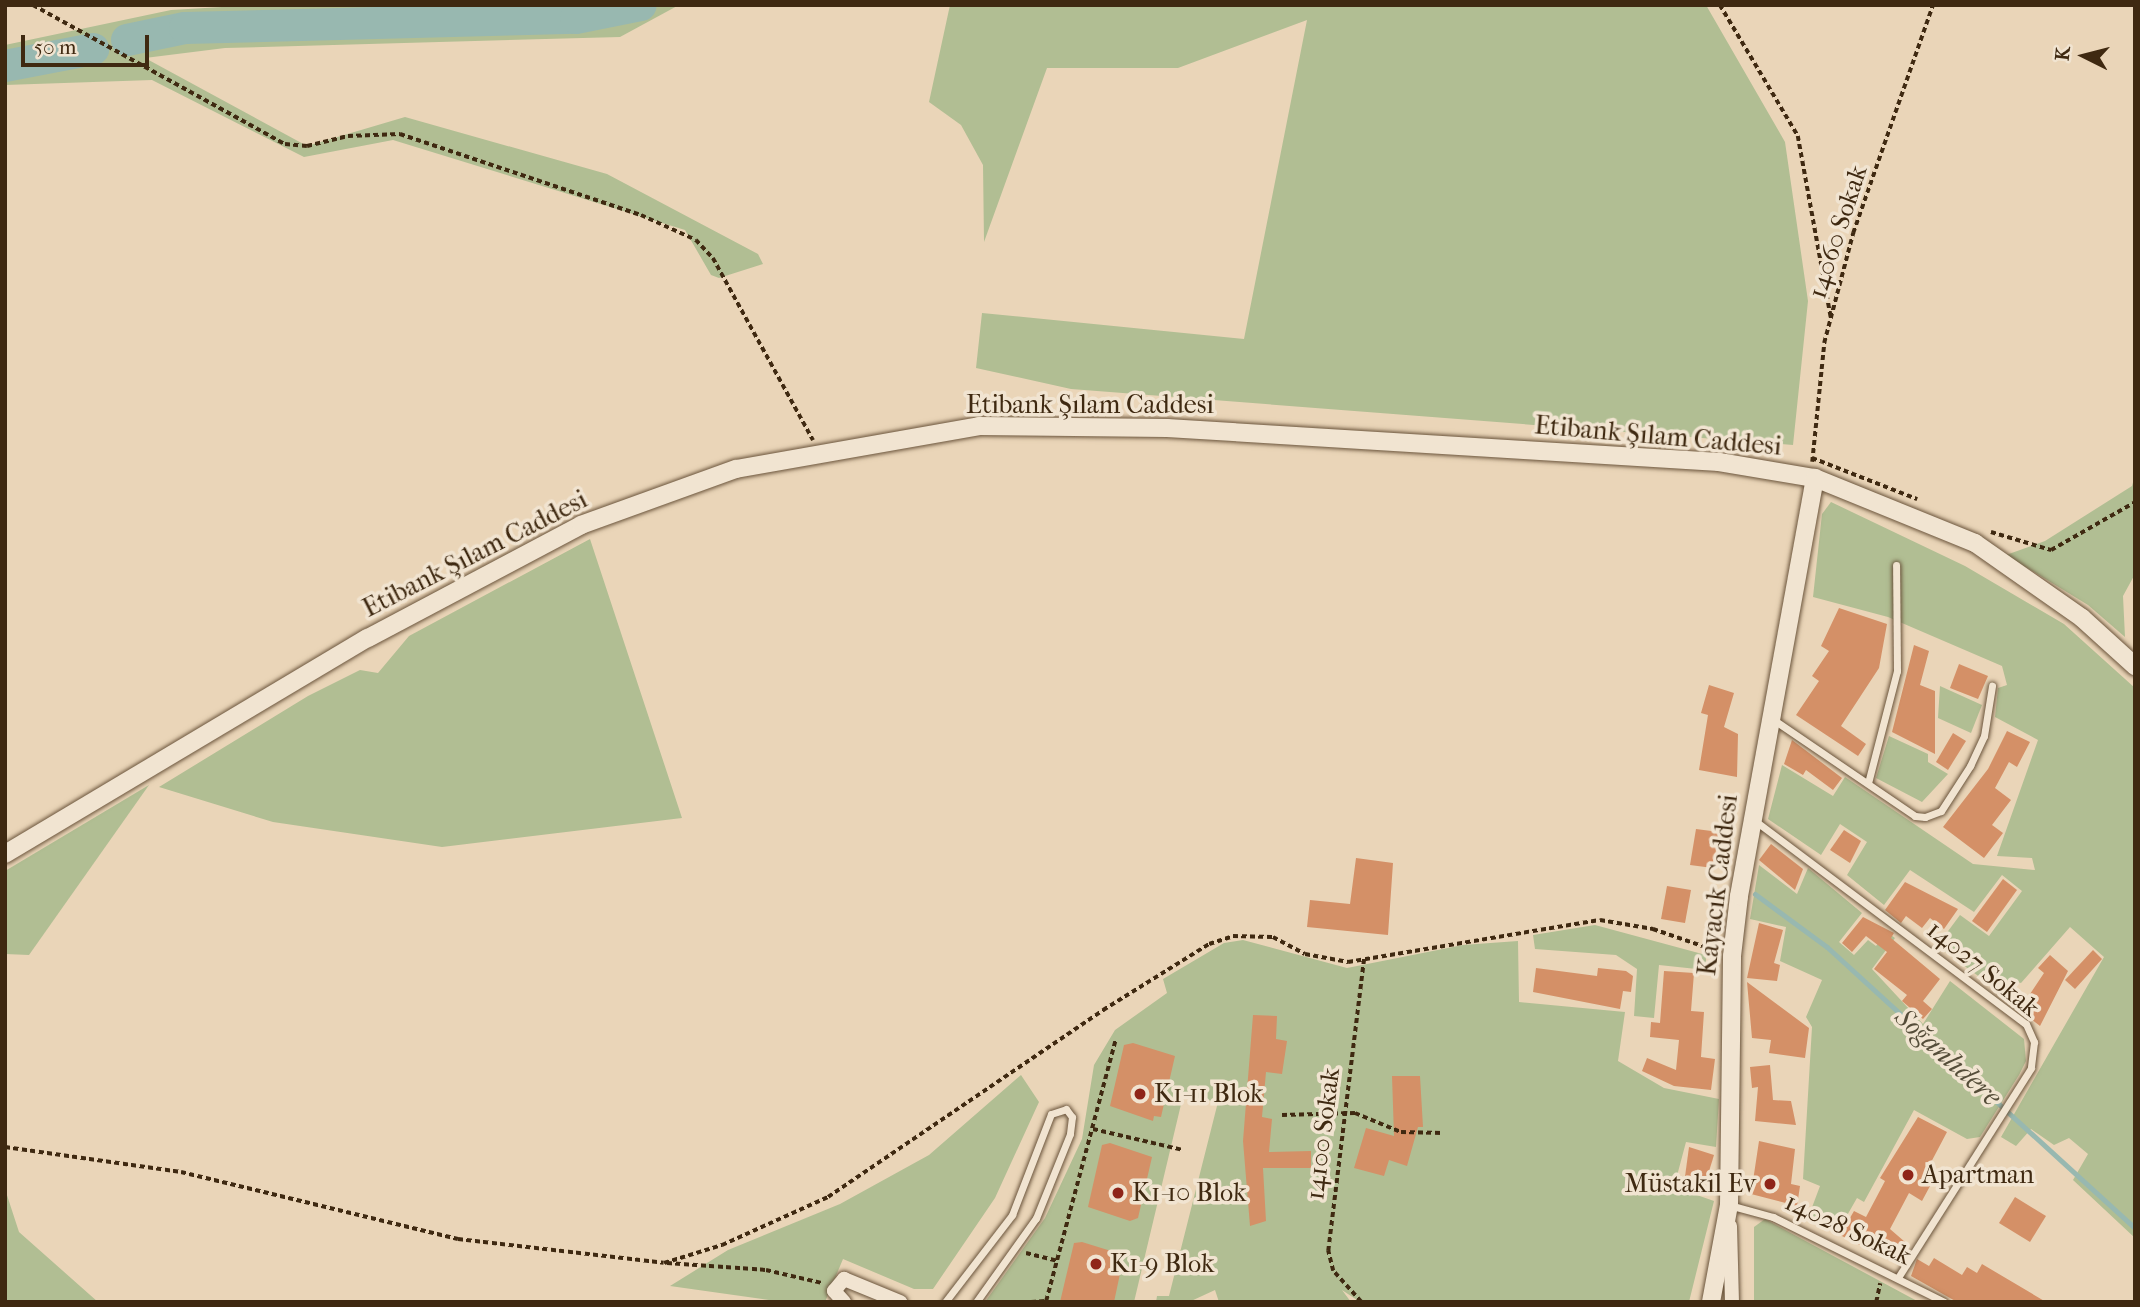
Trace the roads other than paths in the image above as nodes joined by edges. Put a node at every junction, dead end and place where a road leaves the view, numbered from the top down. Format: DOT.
graph roads {
  1 [pos="1815,478"];
  2 [pos="1896,565"];
  3 [pos="2135,666"];
  4 [pos="1992,686"];
  5 [pos="1769,716"];
  6 [pos="1868,783"];
  7 [pos="1751,818"];
  8 [pos="5,854"];
  9 [pos="1729,1205"];
  10 [pos="1899,1276"];
  11 [pos="844,1302"];
  12 [pos="900,1302"];
  13 [pos="945,1302"];
  14 [pos="976,1302"];
  15 [pos="1711,1302"];
  16 [pos="1732,1302"];
  17 [pos="1944,1302"];
  1 -- 3 [label="street, Etibank Şılam Caddesi"];
  1 -- 5 [label="street, Kayacık Caddesi"];
  1 -- 8 [label="street, Etibank Şılam Caddesi"];
  2 -- 6 [label="lane"];
  4 -- 6 [label="lane"];
  5 -- 6 [label="lane"];
  5 -- 7 [label="street, Kayacık Caddesi"];
  7 -- 9 [label="street, Kayacık Caddesi"];
  7 -- 10 [label="lane, 14027 Sokak"];
  9 -- 10 [label="lane, 14028 Sokak"];
  9 -- 15 [label="street, Kayacık Caddesi"];
  9 -- 16 [label="street"];
  10 -- 17 [label="lane, 14028 Sokak"];
  11 -- 12 [label="street"];
  13 -- 14 [label="lane"];
}
